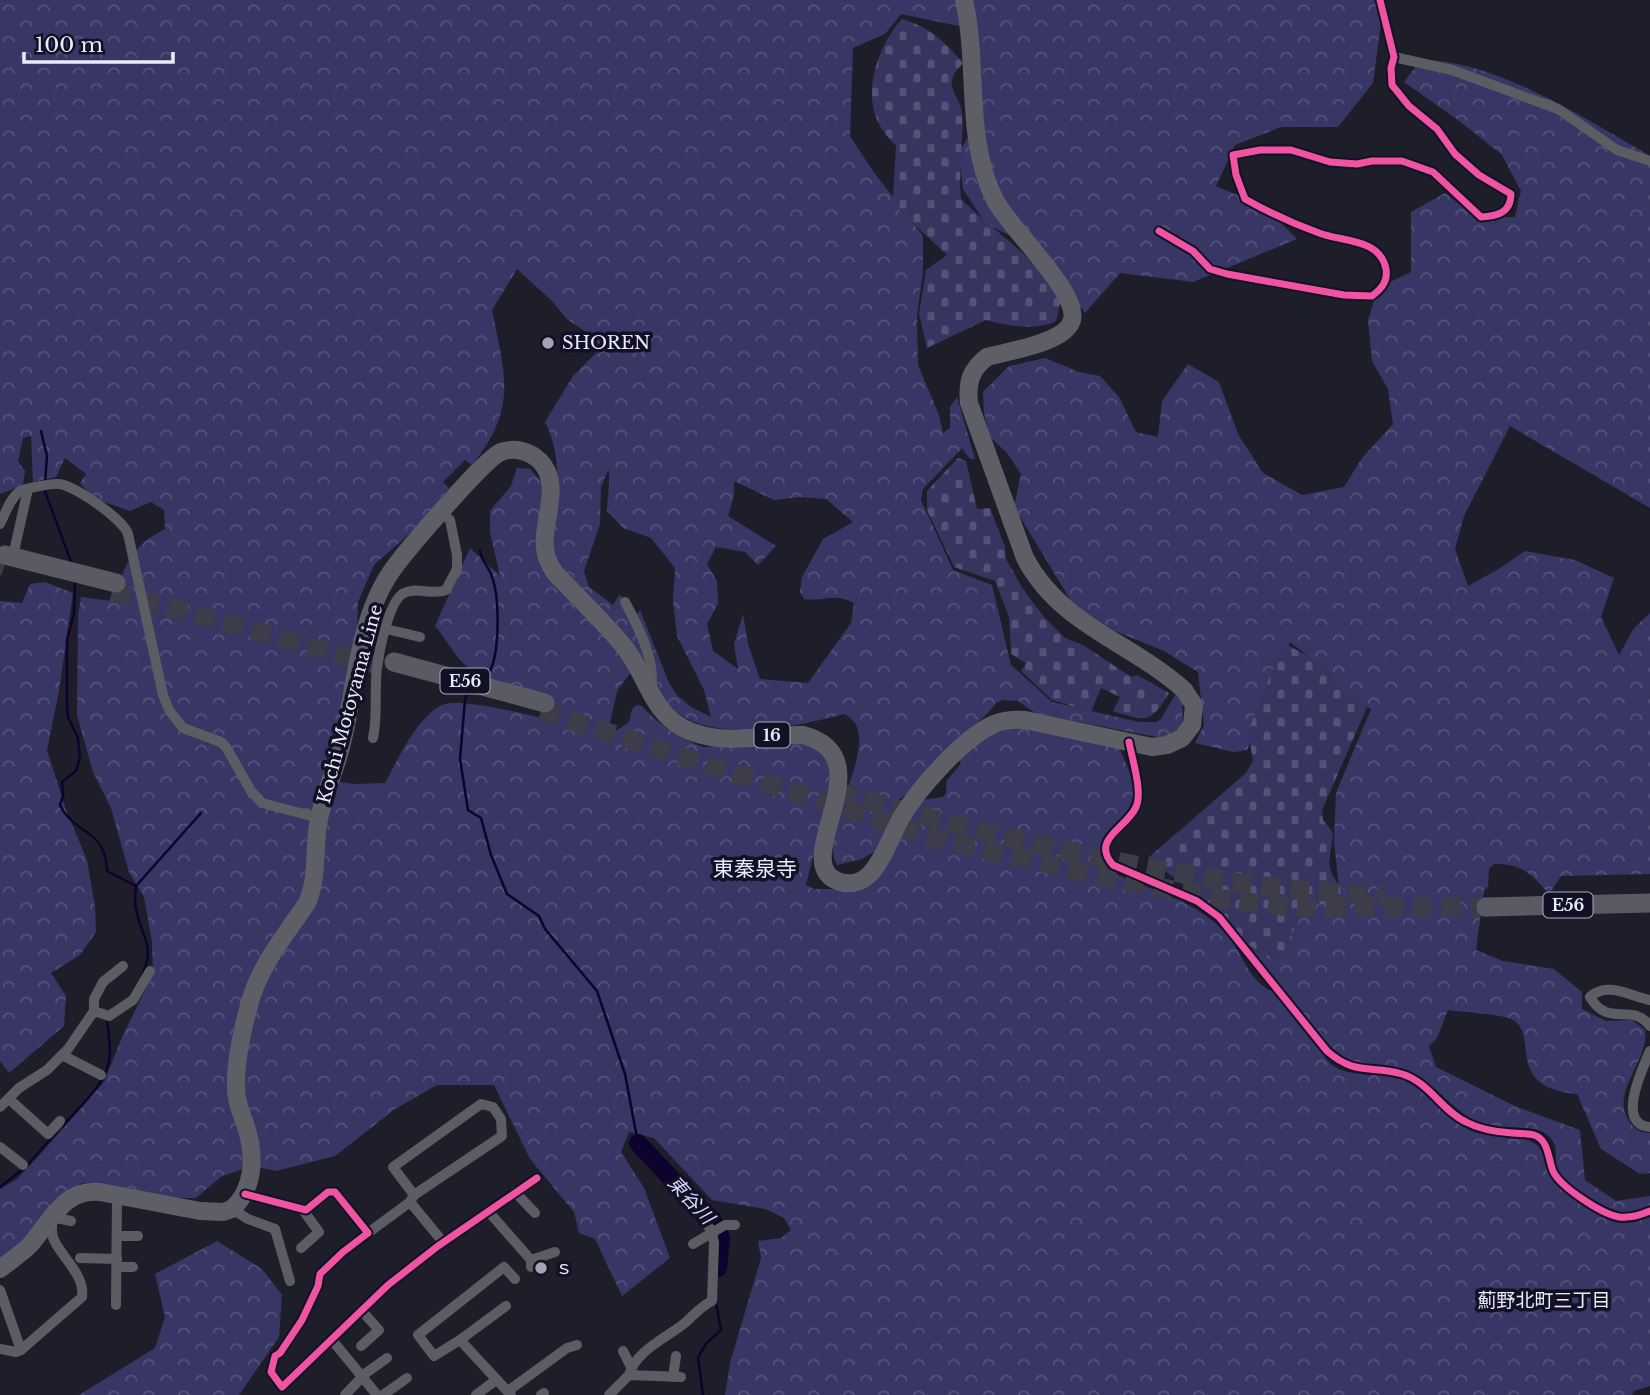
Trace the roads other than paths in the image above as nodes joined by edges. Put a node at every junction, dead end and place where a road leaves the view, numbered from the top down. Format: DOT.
graph roads {
  1 [pos="964,0"];
  2 [pos="1380,0"];
  3 [pos="1394,57"];
  4 [pos="1650,161"];
  5 [pos="1159,231"];
  6 [pos="32,489"];
  7 [pos="442,513"];
  8 [pos="0,524"];
  9 [pos="8,556"];
  10 [pos="114,588"];
  11 [pos="625,602"];
  12 [pos="386,629"];
  13 [pos="419,637"];
  14 [pos="397,667"];
  15 [pos="650,695"];
  16 [pos="535,705"];
  17 [pos="373,738"];
  18 [pos="1129,742"];
  19 [pos="319,818"];
  20 [pos="1650,895"];
  21 [pos="1650,904"];
  22 [pos="123,966"];
  23 [pos="150,971"];
  24 [pos="1650,1000"];
  25 [pos="102,1014"];
  26 [pos="1650,1026"];
  27 [pos="1650,1051"];
  28 [pos="62,1055"];
  29 [pos="101,1075"];
  30 [pos="4,1103"];
  31 [pos="60,1121"];
  32 [pos="1650,1127"];
  33 [pos="0,1147"];
  34 [pos="23,1165"];
  35 [pos="537,1178"];
  36 [pos="515,1192"];
  37 [pos="245,1194"];
  38 [pos="117,1196"];
  39 [pos="412,1199"];
  40 [pos="232,1209"];
  41 [pos="303,1210"];
  42 [pos="488,1211"];
  43 [pos="1650,1211"];
  44 [pos="534,1213"];
  45 [pos="52,1217"];
  46 [pos="71,1221"];
  47 [pos="735,1225"];
  48 [pos="713,1227"];
  49 [pos="368,1233"];
  50 [pos="117,1236"];
  51 [pos="138,1236"];
  52 [pos="443,1242"];
  53 [pos="693,1244"];
  54 [pos="301,1248"];
  55 [pos="555,1252"];
  56 [pos="80,1258"];
  57 [pos="117,1263"];
  58 [pos="133,1267"];
  59 [pos="0,1269"];
  60 [pos="515,1279"];
  61 [pos="290,1280"];
  62 [pos="0,1290"];
  63 [pos="116,1305"];
  64 [pos="506,1306"];
  65 [pos="361,1310"];
  66 [pos="332,1340"];
  67 [pos="460,1340"];
  68 [pos="577,1345"];
  69 [pos="361,1346"];
  70 [pos="0,1349"];
  71 [pos="21,1350"];
  72 [pos="623,1351"];
  73 [pos="676,1356"];
  74 [pos="387,1358"];
  75 [pos="630,1371"];
  76 [pos="362,1378"];
  77 [pos="407,1378"];
  78 [pos="496,1380"];
  79 [pos="278,1384"];
  80 [pos="510,1393"];
  81 [pos="270,1395"];
  82 [pos="345,1395"];
  83 [pos="377,1395"];
  84 [pos="383,1395"];
  85 [pos="476,1395"];
  86 [pos="609,1395"];
  1 -- 18 [label="main road, Kochi Motoyama Line / 16"];
  2 -- 3 [label="street"];
  3 -- 4 [label="street"];
  3 -- 5 [label="street"];
  6 -- 8 [label="street"];
  6 -- 9 [label="street"];
  6 -- 19 [label="street"];
  7 -- 12 [label="street"];
  7 -- 15 [label="main road, Kochi Motoyama Line / 16"];
  7 -- 19 [label="main road, Kochi Motoyama Line / 16"];
  9 -- 10 [label="highway"];
  11 -- 15 [label="street"];
  12 -- 13 [label="street"];
  12 -- 17 [label="street"];
  14 -- 16 [label="highway, E56"];
  15 -- 18 [label="main road, Kochi Motoyama Line / 16"];
  18 -- 43 [label="street"];
  19 -- 37 [label="main road, Kochi Motoyama Line / 16"];
  20 -- 21 [label="highway, E56"];
  22 -- 25 [label="street"];
  23 -- 25 [label="street"];
  24 -- 26 [label="street"];
  25 -- 28 [label="street"];
  27 -- 32 [label="street"];
  28 -- 29 [label="street"];
  28 -- 30 [label="street"];
  30 -- 31 [label="street"];
  33 -- 34 [label="street"];
  35 -- 36 [label="street"];
  36 -- 42 [label="street"];
  36 -- 44 [label="street"];
  37 -- 40 [label="main road"];
  37 -- 41 [label="street"];
  38 -- 40 [label="main road"];
  38 -- 45 [label="main road"];
  38 -- 50 [label="street"];
  39 -- 39 [label="street"];
  39 -- 49 [label="street"];
  39 -- 52 [label="street"];
  40 -- 61 [label="street"];
  41 -- 49 [label="street"];
  41 -- 54 [label="street"];
  42 -- 52 [label="street"];
  42 -- 55 [label="street"];
  45 -- 46 [label="street"];
  45 -- 59 [label="main road"];
  45 -- 71 [label="street"];
  47 -- 48 [label="street"];
  48 -- 53 [label="street"];
  48 -- 75 [label="street"];
  49 -- 79 [label="street"];
  50 -- 51 [label="street"];
  50 -- 57 [label="street"];
  52 -- 65 [label="street"];
  56 -- 57 [label="street"];
  57 -- 58 [label="street"];
  57 -- 63 [label="street"];
  60 -- 67 [label="street"];
  62 -- 71 [label="street"];
  64 -- 67 [label="street"];
  65 -- 66 [label="street"];
  65 -- 69 [label="street"];
  66 -- 76 [label="street"];
  66 -- 79 [label="street"];
  67 -- 78 [label="street"];
  68 -- 80 [label="street"];
  70 -- 71 [label="street"];
  72 -- 75 [label="street"];
  73 -- 75 [label="street"];
  74 -- 76 [label="street"];
  75 -- 86 [label="street"];
  76 -- 82 [label="street"];
  76 -- 83 [label="street"];
  77 -- 84 [label="street"];
  78 -- 80 [label="street"];
  78 -- 85 [label="street"];
  79 -- 81 [label="street"];
}
